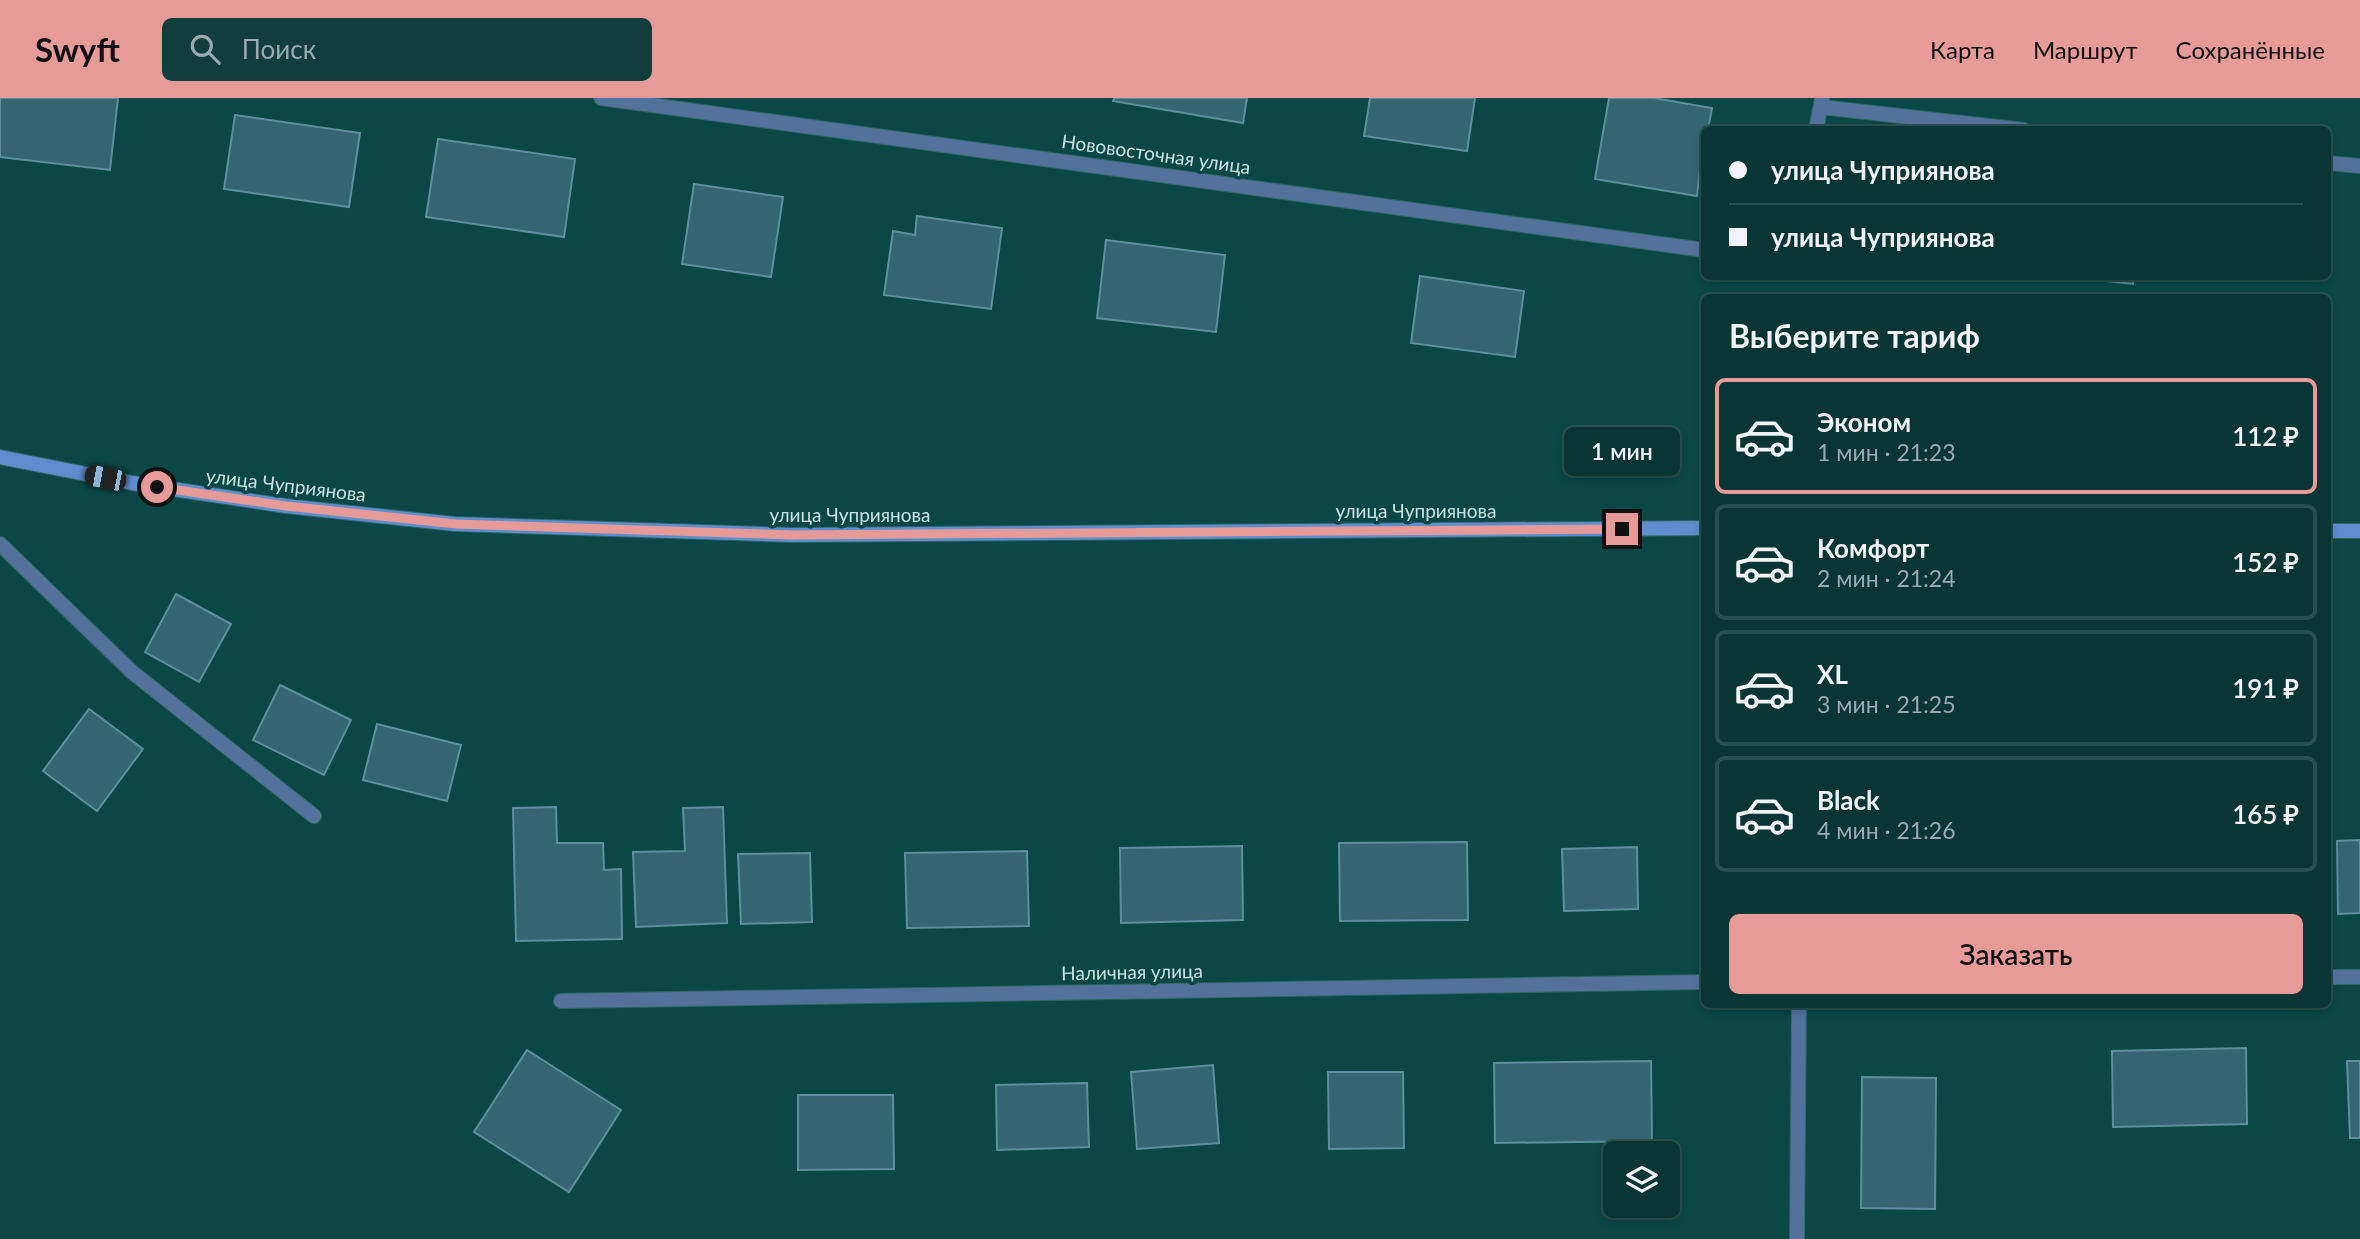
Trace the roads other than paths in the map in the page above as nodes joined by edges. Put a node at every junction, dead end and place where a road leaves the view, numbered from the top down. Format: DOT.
graph roads {
  1 [pos="601,98"];
  2 [pos="1822,103"];
  3 [pos="1817,126"];
  4 [pos="1994,126"];
  5 [pos="2331,163"];
  6 [pos="2360,166"];
  7 [pos="1701,250"];
  8 [pos="0,457"];
  9 [pos="1701,528"];
  10 [pos="2331,531"];
  11 [pos="2360,531"];
  12 [pos="0,544"];
  13 [pos="314,816"];
  14 [pos="2331,977"];
  15 [pos="2360,977"];
  16 [pos="1701,982"];
  17 [pos="561,1001"];
  18 [pos="1799,1008"];
  19 [pos="1797,1239"];
  1 -- 7 [label="street, Нововосточная улица"];
  2 -- 3 [label="street"];
  2 -- 4 [label="street"];
  5 -- 6 [label="street"];
  8 -- 9 [label="street, улица Чуприянова"];
  10 -- 11 [label="street"];
  12 -- 13 [label="street"];
  14 -- 15 [label="street"];
  16 -- 17 [label="street, Наличная улица"];
  18 -- 19 [label="street"];
}
